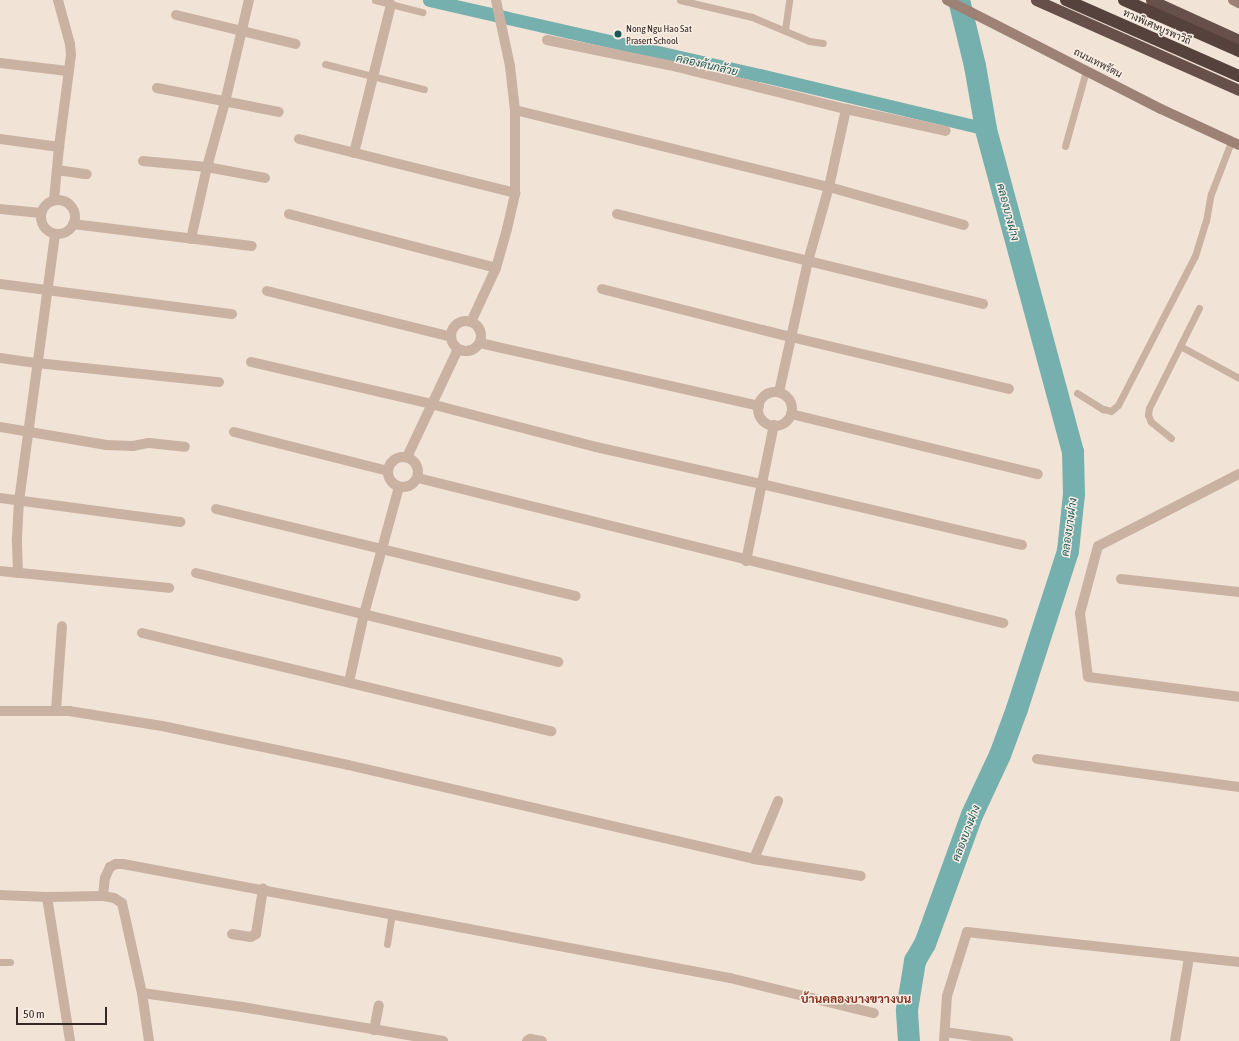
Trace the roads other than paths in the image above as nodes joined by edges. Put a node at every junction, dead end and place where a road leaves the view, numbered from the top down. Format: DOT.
graph roads {
  1 [pos="58,0"];
  2 [pos="249,0"];
  3 [pos="375,0"];
  4 [pos="496,0"];
  5 [pos="680,0"];
  6 [pos="789,0"];
  7 [pos="947,0"];
  8 [pos="1036,0"];
  9 [pos="1066,0"];
  10 [pos="1124,0"];
  11 [pos="1151,0"];
  12 [pos="1234,0"];
  13 [pos="1239,2"];
  14 [pos="391,5"];
  15 [pos="422,12"];
  16 [pos="176,15"];
  17 [pos="785,30"];
  18 [pos="242,32"];
  19 [pos="547,40"];
  20 [pos="1239,40"];
  21 [pos="823,43"];
  22 [pos="296,44"];
  23 [pos="1239,51"];
  24 [pos="0,63"];
  25 [pos="325,64"];
  26 [pos="68,71"];
  27 [pos="1086,71"];
  28 [pos="1239,76"];
  29 [pos="373,78"];
  30 [pos="157,88"];
  31 [pos="424,89"];
  32 [pos="1239,90"];
  33 [pos="225,102"];
  34 [pos="846,109"];
  35 [pos="515,110"];
  36 [pos="279,112"];
  37 [pos="946,131"];
  38 [pos="0,139"];
  39 [pos="299,139"];
  40 [pos="1235,144"];
  41 [pos="1065,146"];
  42 [pos="59,147"];
  43 [pos="354,153"];
  44 [pos="143,161"];
  45 [pos="206,167"];
  46 [pos="57,170"];
  47 [pos="87,174"];
  48 [pos="265,178"];
  49 [pos="829,187"];
  50 [pos="515,193"];
  51 [pos="54,200"];
  52 [pos="0,209"];
  53 [pos="41,213"];
  54 [pos="289,214"];
  55 [pos="617,214"];
  56 [pos="73,224"];
  57 [pos="964,225"];
  58 [pos="55,234"];
  59 [pos="191,239"];
  60 [pos="252,246"];
  61 [pos="808,261"];
  62 [pos="496,268"];
  63 [pos="0,284"];
  64 [pos="602,289"];
  65 [pos="47,290"];
  66 [pos="267,291"];
  67 [pos="983,304"];
  68 [pos="1199,308"];
  69 [pos="232,314"];
  70 [pos="471,322"];
  71 [pos="451,337"];
  72 [pos="791,337"];
  73 [pos="480,343"];
  74 [pos="1180,346"];
  75 [pos="458,349"];
  76 [pos="0,358"];
  77 [pos="250,362"];
  78 [pos="37,363"];
  79 [pos="1239,378"];
  80 [pos="218,382"];
  81 [pos="1010,390"];
  82 [pos="779,392"];
  83 [pos="1077,393"];
  84 [pos="431,404"];
  85 [pos="759,406"];
  86 [pos="791,414"];
  87 [pos="774,425"];
  88 [pos="0,427"];
  89 [pos="28,431"];
  90 [pos="234,432"];
  91 [pos="1171,438"];
  92 [pos="185,447"];
  93 [pos="407,457"];
  94 [pos="388,471"];
  95 [pos="1038,474"];
  96 [pos="1239,474"];
  97 [pos="418,478"];
  98 [pos="762,484"];
  99 [pos="399,487"];
  100 [pos="0,498"];
  101 [pos="19,500"];
  102 [pos="216,509"];
  103 [pos="180,522"];
  104 [pos="1022,545"];
  105 [pos="382,549"];
  106 [pos="746,561"];
  107 [pos="0,571"];
  108 [pos="18,573"];
  109 [pos="196,573"];
  110 [pos="1121,579"];
  111 [pos="169,588"];
  112 [pos="1239,592"];
  113 [pos="576,596"];
  114 [pos="364,614"];
  115 [pos="1003,624"];
  116 [pos="62,626"];
  117 [pos="142,633"];
  118 [pos="558,662"];
  119 [pos="349,682"];
  120 [pos="1239,697"];
  121 [pos="56,710"];
  122 [pos="0,711"];
  123 [pos="551,731"];
  124 [pos="1037,759"];
  125 [pos="1239,787"];
  126 [pos="778,801"];
  127 [pos="754,859"];
  128 [pos="861,876"];
  129 [pos="263,889"];
  130 [pos="0,895"];
  131 [pos="103,896"];
  132 [pos="47,897"];
  133 [pos="392,914"];
  134 [pos="232,934"];
  135 [pos="387,944"];
  136 [pos="1189,957"];
  137 [pos="0,962"];
  138 [pos="10,962"];
  139 [pos="1239,962"];
  140 [pos="142,993"];
  141 [pos="378,1005"];
  142 [pos="874,1013"];
  143 [pos="374,1030"];
  144 [pos="944,1036"];
  145 [pos="70,1041"];
  146 [pos="149,1041"];
  147 [pos="443,1041"];
  148 [pos="527,1041"];
  149 [pos="542,1041"];
  150 [pos="1008,1041"];
  151 [pos="1175,1041"];
  1 -- 26 [label="street"];
  2 -- 18 [label="street"];
  3 -- 14 [label="lane"];
  4 -- 35 [label="street"];
  5 -- 17 [label="lane"];
  6 -- 17 [label="lane"];
  7 -- 27 [label="main road, ถนนเทพรัตน"];
  8 -- 32 [label="highway"];
  9 -- 28 [label="highway, ทางพิเศษบูรพาวิถี"];
  10 -- 23 [label="highway, ทางพิเศษบูรพาวิถี"];
  11 -- 20 [label="highway"];
  12 -- 13 [label="main road"];
  14 -- 15 [label="lane"];
  14 -- 29 [label="street"];
  16 -- 18 [label="street"];
  17 -- 21 [label="lane"];
  18 -- 22 [label="street"];
  18 -- 33 [label="street"];
  19 -- 34 [label="street"];
  24 -- 26 [label="street"];
  25 -- 29 [label="lane"];
  26 -- 42 [label="street"];
  27 -- 40 [label="main road, ถนนเทพรัตน"];
  27 -- 41 [label="lane"];
  29 -- 31 [label="lane"];
  29 -- 43 [label="street"];
  30 -- 33 [label="street"];
  33 -- 36 [label="street"];
  33 -- 45 [label="street"];
  34 -- 37 [label="street"];
  34 -- 49 [label="street"];
  35 -- 49 [label="street"];
  35 -- 50 [label="street"];
  38 -- 42 [label="street"];
  39 -- 43 [label="street"];
  40 -- 83 [label="lane"];
  42 -- 46 [label="street"];
  43 -- 50 [label="street"];
  44 -- 45 [label="street"];
  45 -- 48 [label="street"];
  45 -- 59 [label="street"];
  46 -- 47 [label="street"];
  46 -- 51 [label="street"];
  49 -- 57 [label="street"];
  49 -- 61 [label="street"];
  50 -- 62 [label="street"];
  51 -- 53 [label="street"];
  51 -- 56 [label="street"];
  52 -- 53 [label="street"];
  53 -- 58 [label="street"];
  54 -- 62 [label="street"];
  55 -- 61 [label="street"];
  56 -- 58 [label="street"];
  56 -- 59 [label="street"];
  58 -- 65 [label="street"];
  59 -- 60 [label="street"];
  61 -- 67 [label="street"];
  61 -- 72 [label="street"];
  62 -- 70 [label="street"];
  63 -- 65 [label="street"];
  64 -- 72 [label="street"];
  65 -- 69 [label="street"];
  65 -- 78 [label="street"];
  66 -- 71 [label="street"];
  68 -- 74 [label="lane"];
  70 -- 71 [label="street"];
  70 -- 73 [label="street"];
  71 -- 75 [label="street"];
  72 -- 81 [label="street"];
  72 -- 82 [label="street"];
  73 -- 75 [label="street"];
  73 -- 85 [label="street"];
  74 -- 79 [label="lane"];
  74 -- 91 [label="lane"];
  75 -- 84 [label="street"];
  76 -- 78 [label="street"];
  77 -- 84 [label="street"];
  78 -- 80 [label="street"];
  78 -- 89 [label="street"];
  82 -- 85 [label="street"];
  82 -- 86 [label="street"];
  84 -- 93 [label="street"];
  84 -- 98 [label="street"];
  85 -- 87 [label="street"];
  86 -- 87 [label="street"];
  86 -- 95 [label="street"];
  87 -- 98 [label="street"];
  88 -- 89 [label="street"];
  89 -- 92 [label="street"];
  89 -- 101 [label="street"];
  90 -- 94 [label="street"];
  93 -- 94 [label="street"];
  93 -- 97 [label="street"];
  94 -- 99 [label="street"];
  96 -- 120 [label="street"];
  97 -- 99 [label="street"];
  97 -- 106 [label="street"];
  98 -- 104 [label="street"];
  98 -- 106 [label="street"];
  99 -- 105 [label="street"];
  100 -- 101 [label="street"];
  101 -- 103 [label="street"];
  101 -- 108 [label="street"];
  102 -- 105 [label="street"];
  105 -- 113 [label="street"];
  105 -- 114 [label="street"];
  106 -- 115 [label="street"];
  107 -- 108 [label="street"];
  108 -- 111 [label="street"];
  109 -- 114 [label="street"];
  110 -- 112 [label="street"];
  114 -- 118 [label="street"];
  114 -- 119 [label="street"];
  116 -- 121 [label="street"];
  117 -- 119 [label="street"];
  119 -- 123 [label="street"];
  121 -- 122 [label="street"];
  121 -- 127 [label="street"];
  124 -- 125 [label="street"];
  126 -- 127 [label="street"];
  127 -- 128 [label="street"];
  129 -- 131 [label="street"];
  129 -- 133 [label="street"];
  129 -- 134 [label="street"];
  130 -- 132 [label="street"];
  131 -- 132 [label="street"];
  131 -- 140 [label="street"];
  132 -- 145 [label="street"];
  133 -- 135 [label="lane"];
  133 -- 142 [label="street"];
  136 -- 139 [label="street"];
  136 -- 144 [label="street"];
  136 -- 151 [label="street"];
  137 -- 138 [label="lane"];
  140 -- 143 [label="street"];
  140 -- 146 [label="street"];
  141 -- 143 [label="street"];
  143 -- 147 [label="street"];
  144 -- 150 [label="street"];
  148 -- 149 [label="street"];
}
